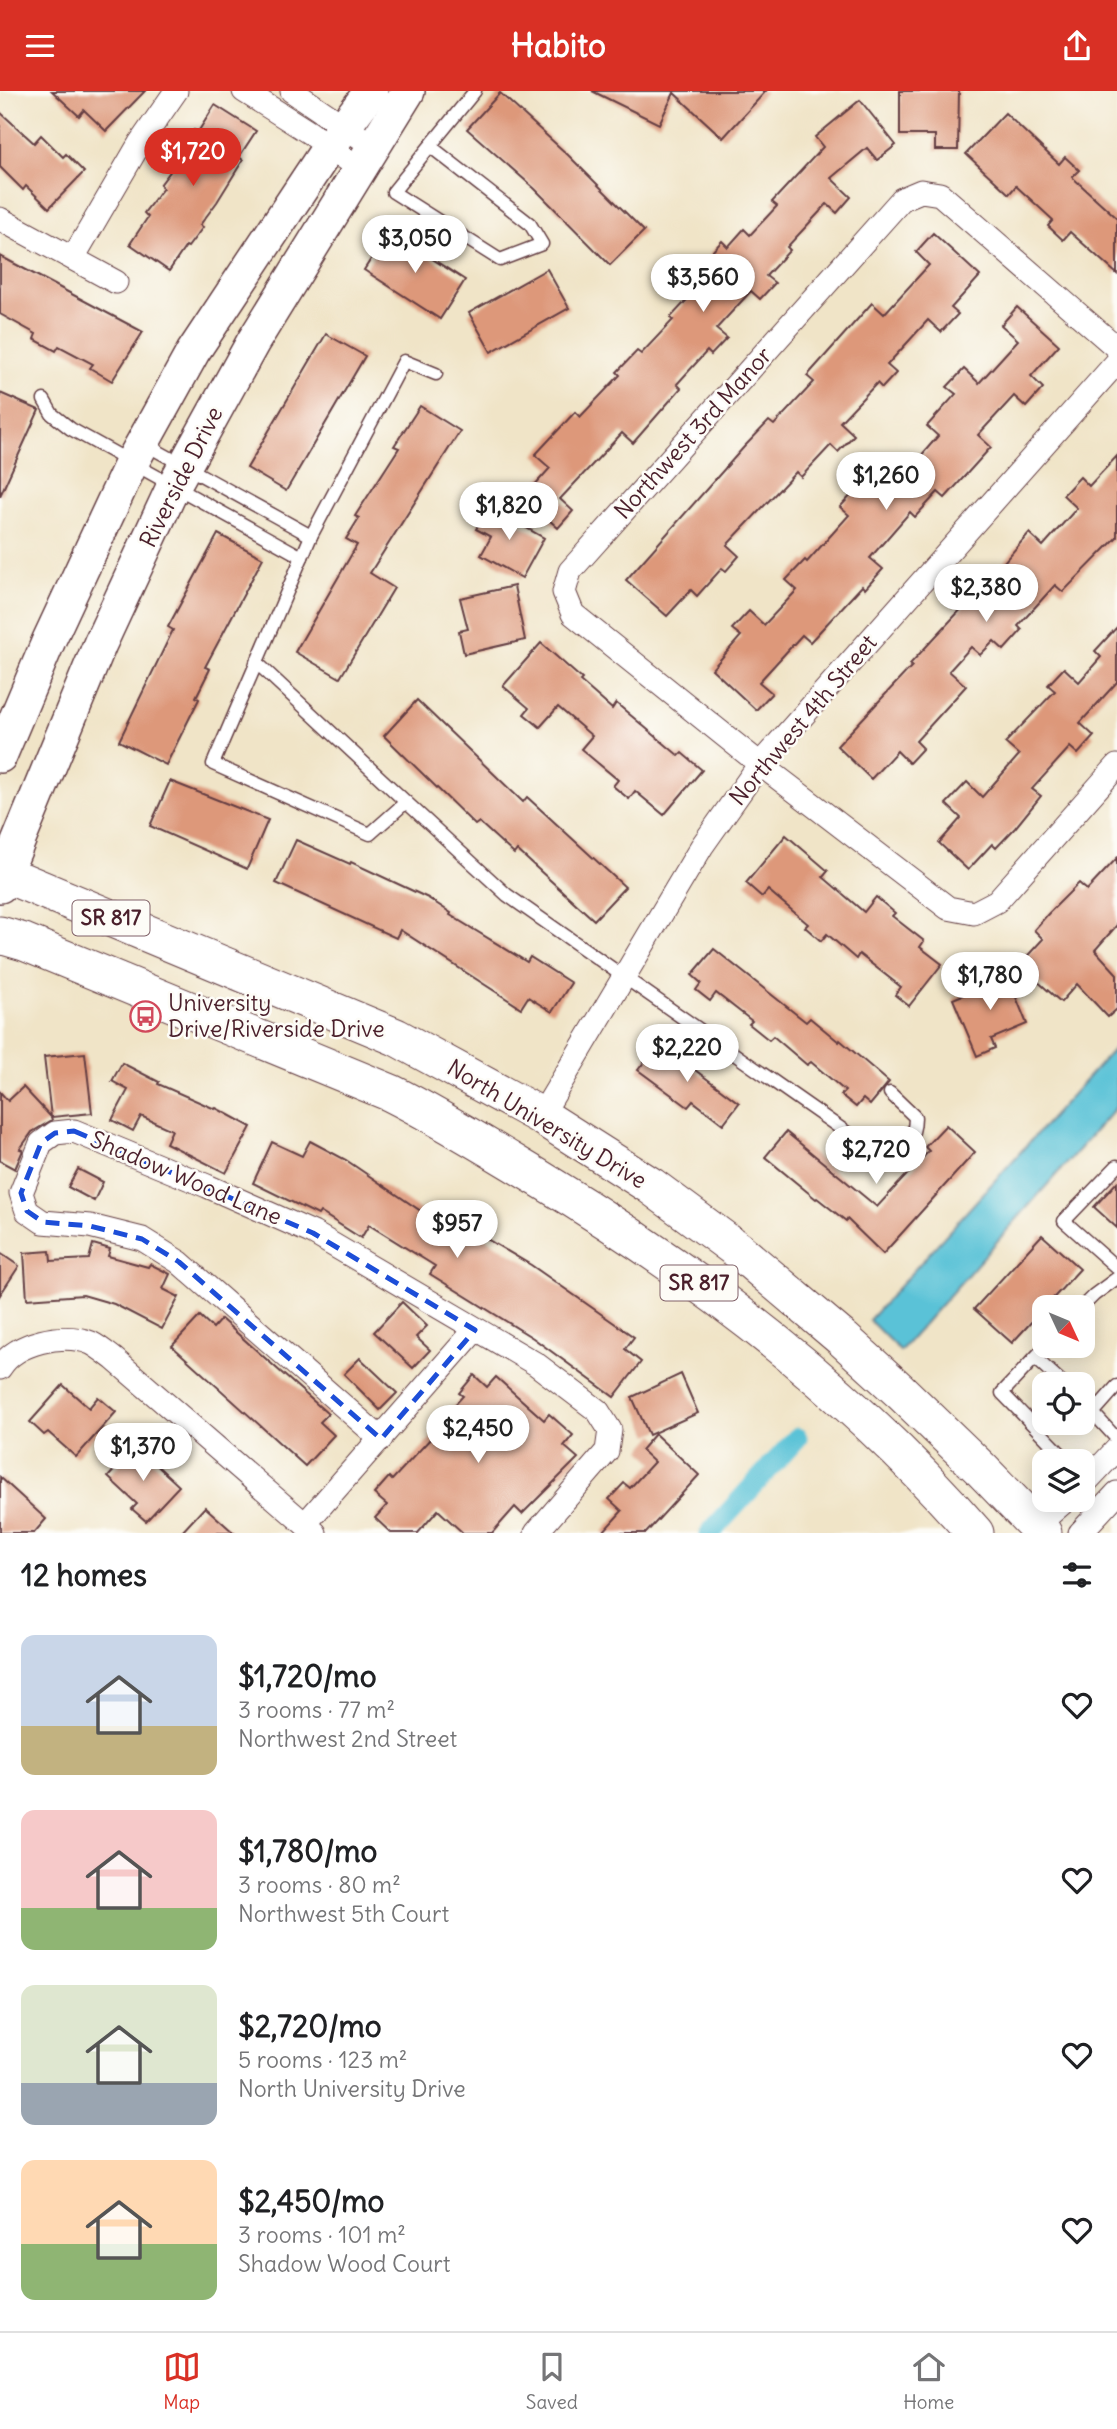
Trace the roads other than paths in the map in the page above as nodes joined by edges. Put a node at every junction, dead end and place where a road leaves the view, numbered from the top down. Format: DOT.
graph roads {
  1 [pos="176,91"];
  2 [pos="244,91"];
  3 [pos="292,91"];
  4 [pos="371,91"];
  5 [pos="408,91"];
  6 [pos="474,91"];
  7 [pos="336,136"];
  8 [pos="430,146"];
  9 [pos="366,157"];
  10 [pos="0,219"];
  11 [pos="73,258"];
  12 [pos="116,282"];
  13 [pos="1117,348"];
  14 [pos="1117,362"];
  15 [pos="436,374"];
  16 [pos="44,400"];
  17 [pos="137,453"];
  18 [pos="179,476"];
  19 [pos="311,536"];
  20 [pos="302,557"];
  21 [pos="256,662"];
  22 [pos="0,755"];
  23 [pos="760,764"];
  24 [pos="1117,765"];
  25 [pos="406,802"];
  26 [pos="1,877"];
  27 [pos="0,935"];
  28 [pos="625,975"];
  29 [pos="890,1093"];
  30 [pos="541,1115"];
  31 [pos="439,1117"];
  32 [pos="1117,1166"];
  33 [pos="1117,1268"];
  34 [pos="1117,1278"];
  35 [pos="1093,1295"];
  36 [pos="475,1330"];
  37 [pos="1035,1358"];
  38 [pos="0,1368"];
  39 [pos="1051,1372"];
  40 [pos="1117,1386"];
  41 [pos="1095,1411"];
  42 [pos="1095,1413"];
  43 [pos="381,1439"];
  44 [pos="1117,1439"];
  45 [pos="1056,1449"];
  46 [pos="1117,1450"];
  47 [pos="1095,1471"];
  48 [pos="1117,1493"];
  49 [pos="1055,1512"];
  50 [pos="310,1528"];
  51 [pos="976,1528"];
  52 [pos="1039,1529"];
  53 [pos="536,1533"];
  54 [pos="1080,1533"];
  1 -- 11 [label="street"];
  2 -- 7 [label="street"];
  3 -- 7 [label="street"];
  4 -- 7 [label="street, Riverside Drive"];
  5 -- 9 [label="street, Riverside Drive"];
  6 -- 8 [label="lane"];
  7 -- 9 [label="street"];
  7 -- 17 [label="street, Riverside Drive"];
  8 -- 8 [label="lane"];
  9 -- 18 [label="street, Riverside Drive"];
  10 -- 11 [label="street"];
  11 -- 12 [label="street"];
  13 -- 23 [label="street, Northwest 3rd Manor"];
  14 -- 23 [label="street, Northwest 4th Street"];
  15 -- 19 [label="lane"];
  16 -- 17 [label="lane"];
  17 -- 18 [label="lane"];
  17 -- 18 [label="lane"];
  17 -- 22 [label="street, Riverside Drive"];
  18 -- 19 [label="lane"];
  18 -- 20 [label="lane"];
  18 -- 26 [label="street, Riverside Drive"];
  19 -- 20 [label="lane"];
  20 -- 21 [label="lane"];
  21 -- 25 [label="lane"];
  21 -- 25 [label="lane"];
  23 -- 24 [label="street"];
  23 -- 28 [label="street, Northwest 4th Street"];
  25 -- 28 [label="lane"];
  26 -- 30 [label="main road, North University Drive / SR 817"];
  27 -- 31 [label="main road, SR 817"];
  28 -- 29 [label="lane"];
  28 -- 30 [label="street, Northwest 4th Street"];
  30 -- 31 [label="main road"];
  30 -- 52 [label="main road, North University Drive / SR 817"];
  31 -- 51 [label="main road, SR 817"];
  32 -- 33 [label="lane"];
  34 -- 35 [label="lane"];
  36 -- 43 [label="street"];
  36 -- 43 [label="street, Shadow Wood Lane"];
  36 -- 53 [label="street, Shadow Wood Lane"];
  37 -- 39 [label="lane"];
  37 -- 45 [label="lane"];
  38 -- 50 [label="street"];
  40 -- 41 [label="lane"];
  42 -- 44 [label="lane"];
  43 -- 50 [label="street"];
  46 -- 47 [label="street"];
  48 -- 54 [label="street"];
  49 -- 52 [label="street"];
}
